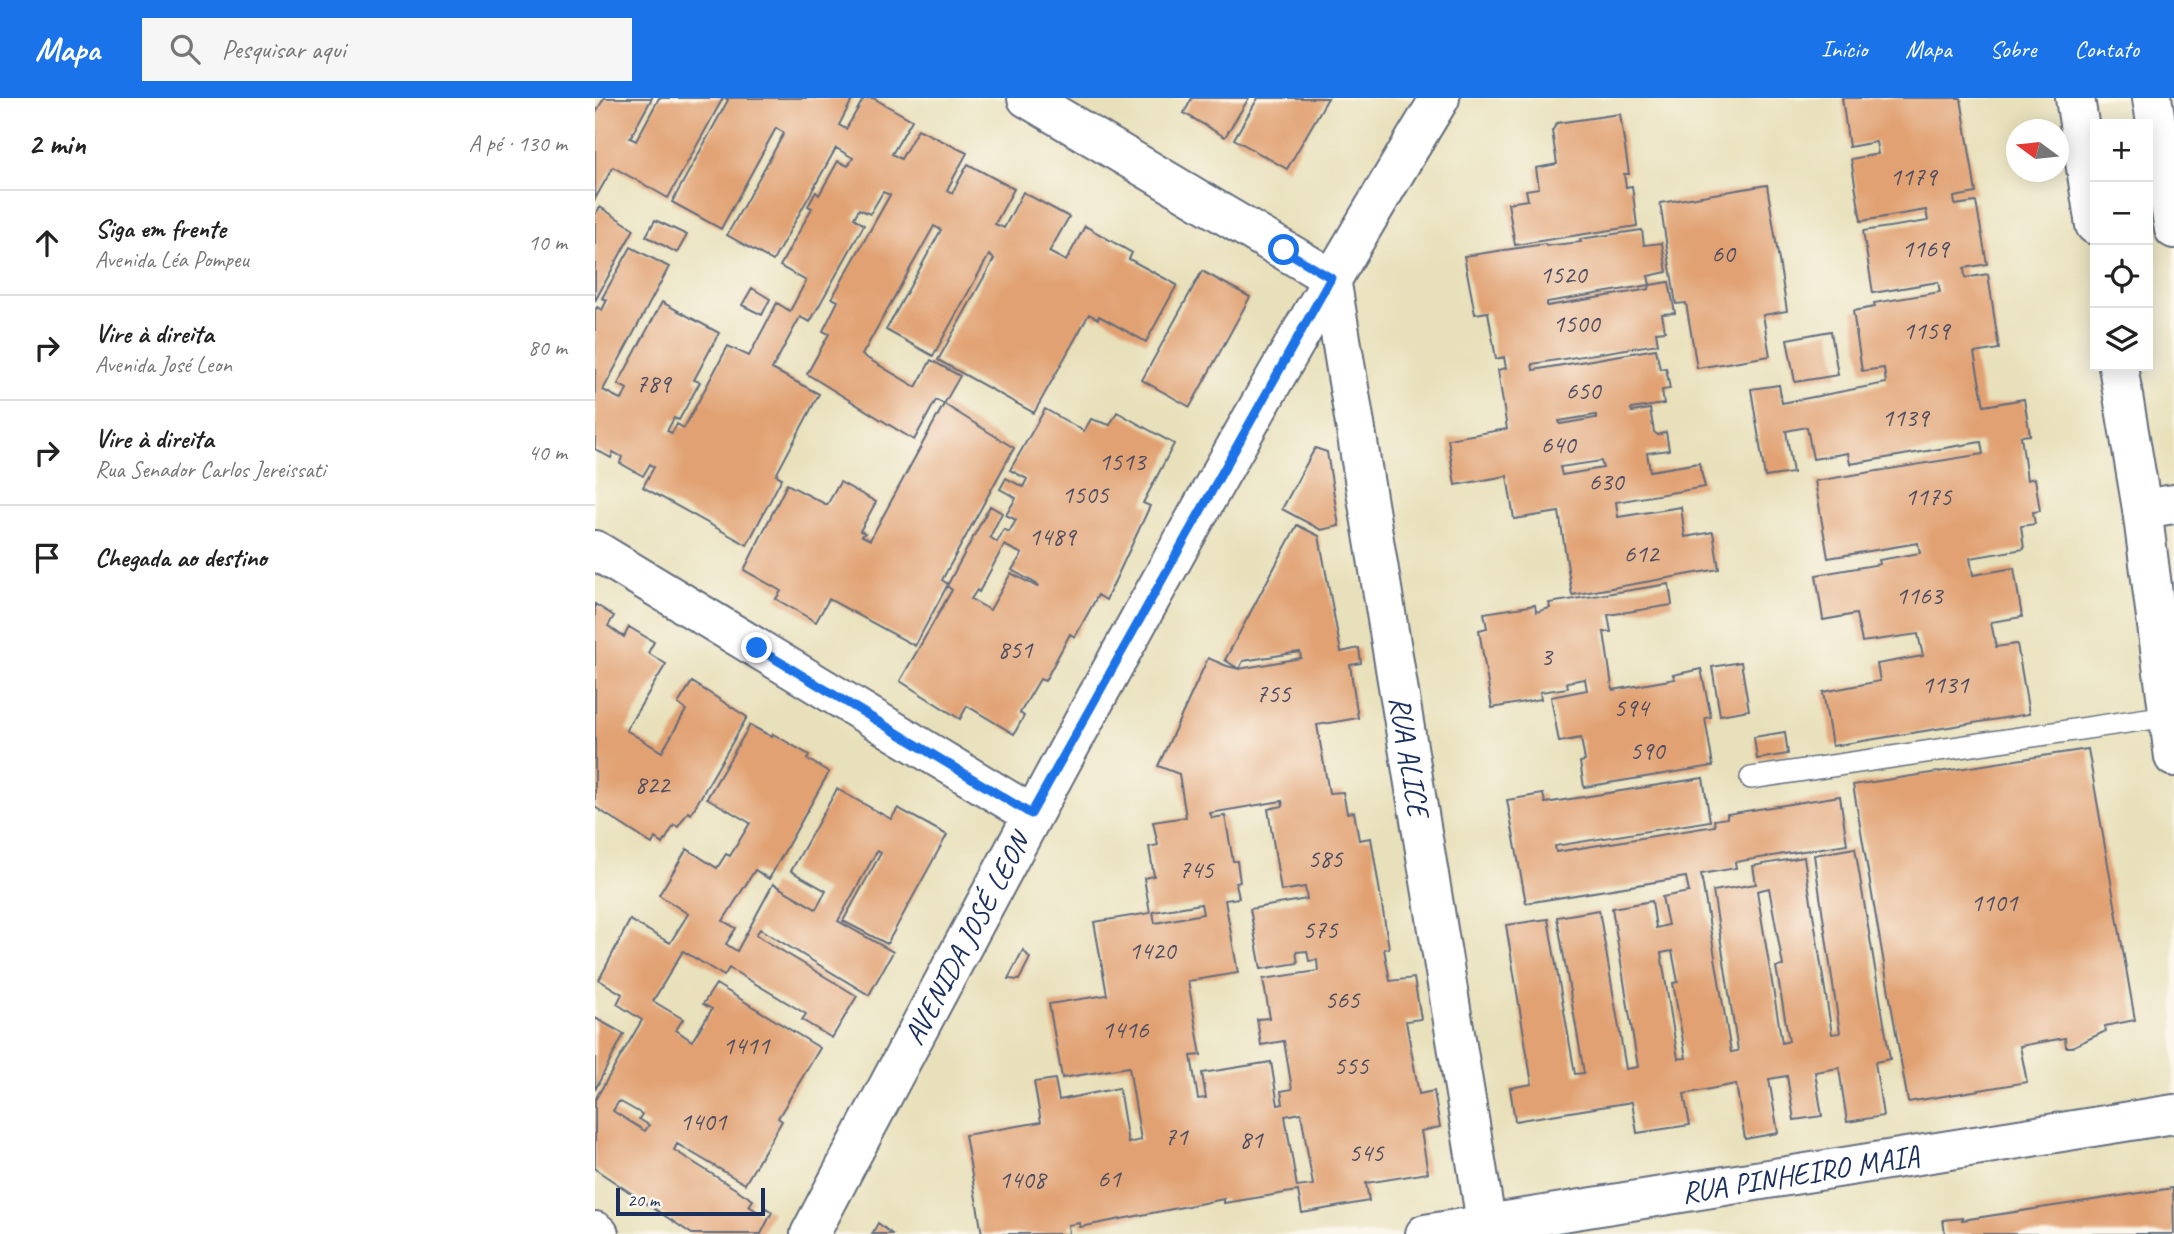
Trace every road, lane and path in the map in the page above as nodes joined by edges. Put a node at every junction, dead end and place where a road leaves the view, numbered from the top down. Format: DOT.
graph roads {
  1 [pos="1027,98"];
  2 [pos="1440,98"];
  3 [pos="2074,98"];
  4 [pos="2152,98"];
  5 [pos="2090,195"];
  6 [pos="2174,229"];
  7 [pos="1331,278"];
  8 [pos="2119,371"];
  9 [pos="2158,507"];
  10 [pos="595,550"];
  11 [pos="2168,716"];
  12 [pos="2174,757"];
  13 [pos="1751,778"];
  14 [pos="1031,814"];
  15 [pos="2174,1114"];
  16 [pos="1488,1229"];
  17 [pos="810,1234"];
  18 [pos="1425,1234"];
  1 -- 7 [label="street"];
  2 -- 7 [label="street, AVENIDA JOSÉ LEON"];
  3 -- 5 [label="street"];
  4 -- 6 [label="street"];
  7 -- 14 [label="street, AVENIDA JOSÉ LEON"];
  7 -- 16 [label="street, RUA ALICE"];
  8 -- 9 [label="street"];
  9 -- 11 [label="street"];
  10 -- 14 [label="street"];
  11 -- 12 [label="street"];
  11 -- 13 [label="lane"];
  14 -- 17 [label="street, AVENIDA JOSÉ LEON"];
  15 -- 16 [label="street, RUA PINHEIRO MAIA"];
  16 -- 18 [label="street, RUA PINHEIRO MAIA"];
}
